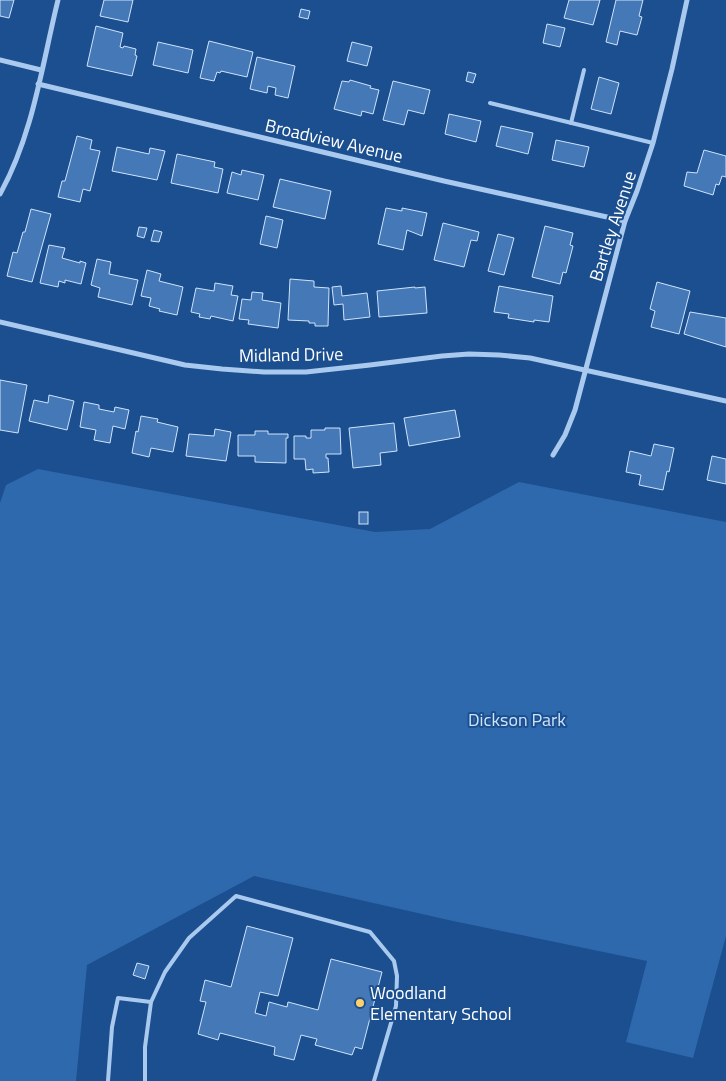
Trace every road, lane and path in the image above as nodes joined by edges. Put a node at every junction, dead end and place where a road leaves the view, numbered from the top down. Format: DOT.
graph roads {
  1 [pos="58,0"];
  2 [pos="687,0"];
  3 [pos="0,60"];
  4 [pos="41,70"];
  5 [pos="584,70"];
  6 [pos="38,84"];
  7 [pos="490,103"];
  8 [pos="571,123"];
  9 [pos="653,143"];
  10 [pos="0,194"];
  11 [pos="625,221"];
  12 [pos="0,322"];
  13 [pos="585,370"];
  14 [pos="726,401"];
  15 [pos="553,455"];
  16 [pos="151,1002"];
  17 [pos="108,1081"];
  18 [pos="145,1081"];
  19 [pos="374,1081"];
  1 -- 4 [label="street"];
  2 -- 9 [label="street, Bartley Avenue"];
  3 -- 4 [label="street"];
  4 -- 6 [label="street"];
  5 -- 8 [label="lane"];
  6 -- 10 [label="street"];
  6 -- 11 [label="street, Broadview Avenue"];
  7 -- 8 [label="lane"];
  8 -- 9 [label="lane"];
  9 -- 11 [label="street, Bartley Avenue"];
  11 -- 13 [label="street, Bartley Avenue"];
  12 -- 13 [label="street, Midland Drive"];
  13 -- 14 [label="street, Midland Drive"];
  13 -- 15 [label="street, Bartley Avenue"];
  16 -- 17 [label="lane"];
  16 -- 18 [label="lane"];
  16 -- 19 [label="lane"];
}
